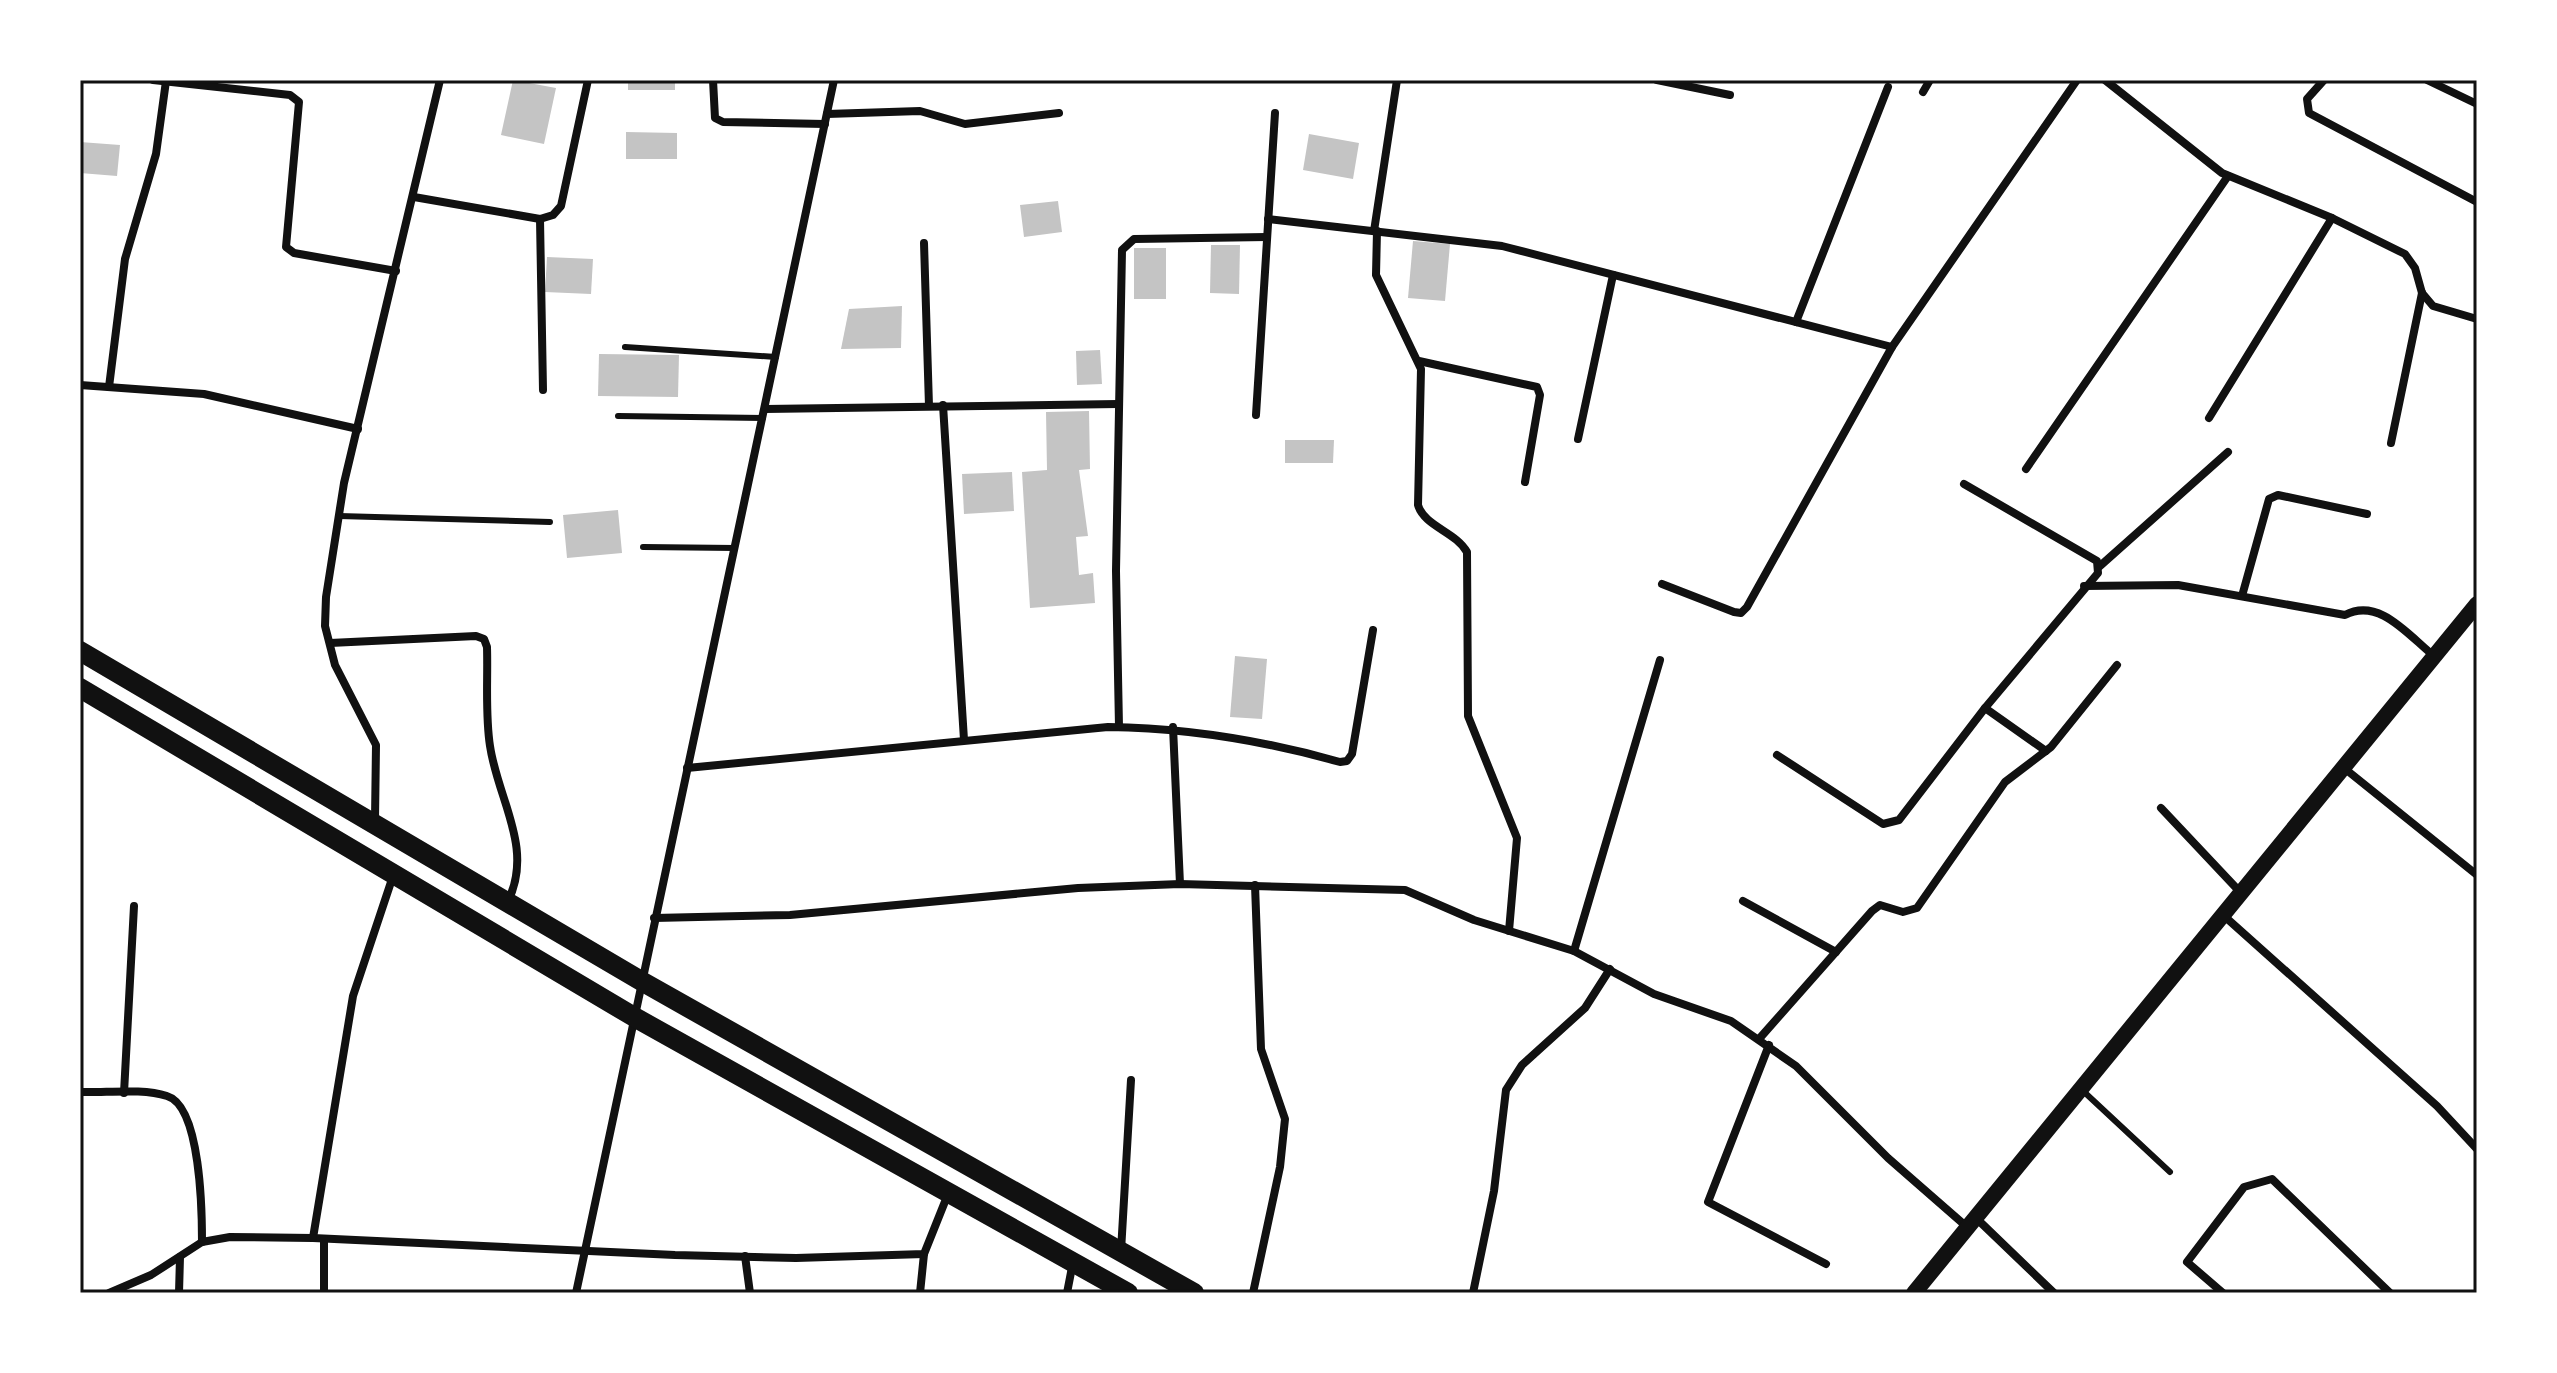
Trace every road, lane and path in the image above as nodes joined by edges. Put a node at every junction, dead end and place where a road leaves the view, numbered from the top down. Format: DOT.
graph roads {
  1 [pos="153,80"];
  2 [pos="440,80"];
  3 [pos="588,80"];
  4 [pos="713,80"];
  5 [pos="834,80"];
  6 [pos="1397,80"];
  7 [pos="1657,80"];
  8 [pos="1930,80"];
  9 [pos="2077,80"];
  10 [pos="2105,80"];
  11 [pos="2324,80"];
  12 [pos="2427,80"];
  13 [pos="166,81"];
  14 [pos="1888,87"];
  15 [pos="1923,92"];
  16 [pos="1730,95"];
  17 [pos="2477,104"];
  18 [pos="1059,113"];
  19 [pos="1275,113"];
  20 [pos="826,119"];
  21 [pos="2228,176"];
  22 [pos="414,197"];
  23 [pos="2477,202"];
  24 [pos="2332,218"];
  25 [pos="540,219"];
  26 [pos="1268,219"];
  27 [pos="1375,231"];
  28 [pos="1267,237"];
  29 [pos="924,243"];
  30 [pos="396,271"];
  31 [pos="1613,275"];
  32 [pos="2422,293"];
  33 [pos="2477,307"];
  34 [pos="2476,319"];
  35 [pos="1796,322"];
  36 [pos="625,347"];
  37 [pos="1892,347"];
  38 [pos="776,357"];
  39 [pos="1419,361"];
  40 [pos="80,385"];
  41 [pos="109,387"];
  42 [pos="543,390"];
  43 [pos="1118,404"];
  44 [pos="943,405"];
  45 [pos="929,406"];
  46 [pos="764,413"];
  47 [pos="1256,415"];
  48 [pos="618,416"];
  49 [pos="2209,418"];
  50 [pos="358,429"];
  51 [pos="1578,439"];
  52 [pos="2391,443"];
  53 [pos="2228,452"];
  54 [pos="2026,469"];
  55 [pos="1525,482"];
  56 [pos="1964,484"];
  57 [pos="2367,514"];
  58 [pos="339,516"];
  59 [pos="550,522"];
  60 [pos="643,547"];
  61 [pos="735,548"];
  62 [pos="2100,566"];
  63 [pos="1662,584"];
  64 [pos="2084,586"];
  65 [pos="2242,596"];
  66 [pos="2477,604"];
  67 [pos="1373,630"];
  68 [pos="330,643"];
  69 [pos="80,651"];
  70 [pos="2434,656"];
  71 [pos="1660,660"];
  72 [pos="2117,665"];
  73 [pos="80,688"];
  74 [pos="1985,708"];
  75 [pos="1119,727"];
  76 [pos="1173,727"];
  77 [pos="964,740"];
  78 [pos="2046,751"];
  79 [pos="1777,755"];
  80 [pos="687,768"];
  81 [pos="2343,768"];
  82 [pos="2161,808"];
  83 [pos="374,825"];
  84 [pos="393,875"];
  85 [pos="2477,875"];
  86 [pos="1180,884"];
  87 [pos="1255,885"];
  88 [pos="2241,893"];
  89 [pos="508,901"];
  90 [pos="1743,901"];
  91 [pos="134,906"];
  92 [pos="2223,914"];
  93 [pos="654,918"];
  94 [pos="1509,931"];
  95 [pos="1574,951"];
  96 [pos="1836,952"];
  97 [pos="1610,969"];
  98 [pos="643,982"];
  99 [pos="636,1018"];
  100 [pos="1759,1039"];
  101 [pos="1769,1045"];
  102 [pos="1131,1080"];
  103 [pos="2080,1089"];
  104 [pos="80,1092"];
  105 [pos="124,1093"];
  106 [pos="872,1112"];
  107 [pos="855,1142"];
  108 [pos="2477,1149"];
  109 [pos="2170,1172"];
  110 [pos="948,1194"];
  111 [pos="1972,1223"];
  112 [pos="313,1238"];
  113 [pos="324,1239"];
  114 [pos="202,1242"];
  115 [pos="584,1253"];
  116 [pos="1121,1253"];
  117 [pos="924,1254"];
  118 [pos="745,1256"];
  119 [pos="180,1257"];
  120 [pos="1073,1262"];
  121 [pos="1826,1264"];
  122 [pos="109,1293"];
  123 [pos="179,1293"];
  124 [pos="324,1293"];
  125 [pos="576,1293"];
  126 [pos="750,1293"];
  127 [pos="920,1293"];
  128 [pos="1067,1293"];
  129 [pos="1128,1293"];
  130 [pos="1194,1293"];
  131 [pos="1253,1293"];
  132 [pos="1473,1293"];
  133 [pos="1914,1293"];
  134 [pos="2054,1293"];
  135 [pos="2223,1293"];
  136 [pos="2390,1293"];
  1 -- 13 [label="street"];
  2 -- 22 [label="street"];
  3 -- 25 [label="street"];
  4 -- 20 [label="street"];
  5 -- 20 [label="street"];
  6 -- 27 [label="street"];
  7 -- 16 [label="street"];
  8 -- 15 [label="street"];
  9 -- 37 [label="street"];
  10 -- 21 [label="street"];
  11 -- 23 [label="street"];
  12 -- 17 [label="street"];
  13 -- 30 [label="street"];
  13 -- 41 [label="street"];
  14 -- 35 [label="street"];
  18 -- 20 [label="street"];
  19 -- 26 [label="street"];
  20 -- 38 [label="street"];
  21 -- 24 [label="street"];
  21 -- 54 [label="street"];
  22 -- 25 [label="street"];
  22 -- 30 [label="street"];
  24 -- 32 [label="street"];
  24 -- 49 [label="street"];
  25 -- 42 [label="street"];
  26 -- 27 [label="street"];
  26 -- 28 [label="street"];
  27 -- 31 [label="street"];
  27 -- 39 [label="street"];
  28 -- 43 [label="street"];
  28 -- 47 [label="street"];
  29 -- 45 [label="street"];
  30 -- 50 [label="street"];
  31 -- 35 [label="street"];
  31 -- 51 [label="street"];
  32 -- 34 [label="street"];
  32 -- 52 [label="street"];
  33 -- 34 [label="street"];
  35 -- 37 [label="street"];
  36 -- 38 [label="lane"];
  37 -- 63 [label="street"];
  38 -- 46 [label="street"];
  39 -- 55 [label="street"];
  39 -- 94 [label="street"];
  40 -- 41 [label="street"];
  41 -- 50 [label="street"];
  43 -- 44 [label="street"];
  43 -- 75 [label="street"];
  44 -- 45 [label="street"];
  44 -- 77 [label="street"];
  45 -- 46 [label="street"];
  46 -- 48 [label="lane"];
  46 -- 61 [label="street"];
  50 -- 58 [label="street"];
  53 -- 62 [label="street"];
  56 -- 62 [label="street"];
  57 -- 65 [label="street"];
  58 -- 59 [label="lane"];
  58 -- 68 [label="street"];
  60 -- 61 [label="lane"];
  61 -- 80 [label="street"];
  62 -- 64 [label="street"];
  64 -- 65 [label="street"];
  64 -- 74 [label="street"];
  65 -- 70 [label="street"];
  66 -- 70 [label="main road"];
  67 -- 76 [label="street"];
  68 -- 83 [label="street"];
  68 -- 89 [label="street"];
  69 -- 83 [label="highway"];
  70 -- 81 [label="main road"];
  71 -- 95 [label="street"];
  72 -- 78 [label="street"];
  73 -- 84 [label="highway"];
  74 -- 78 [label="street"];
  74 -- 79 [label="street"];
  75 -- 76 [label="street"];
  75 -- 77 [label="street"];
  76 -- 86 [label="street"];
  77 -- 80 [label="street"];
  78 -- 96 [label="street"];
  80 -- 93 [label="street"];
  81 -- 85 [label="street"];
  81 -- 88 [label="main road"];
  82 -- 88 [label="street"];
  83 -- 89 [label="highway"];
  84 -- 99 [label="highway"];
  84 -- 112 [label="street"];
  86 -- 87 [label="street"];
  86 -- 93 [label="street"];
  87 -- 94 [label="street"];
  87 -- 131 [label="street"];
  88 -- 92 [label="main road"];
  89 -- 98 [label="highway"];
  90 -- 96 [label="street"];
  91 -- 105 [label="street"];
  92 -- 103 [label="main road"];
  92 -- 108 [label="street"];
  93 -- 98 [label="street"];
  94 -- 95 [label="street"];
  95 -- 97 [label="street"];
  96 -- 100 [label="street"];
  97 -- 100 [label="street"];
  97 -- 132 [label="street"];
  98 -- 99 [label="street"];
  98 -- 106 [label="highway"];
  99 -- 107 [label="highway"];
  99 -- 115 [label="street"];
  100 -- 101 [label="street"];
  101 -- 111 [label="street"];
  101 -- 121 [label="street"];
  102 -- 116 [label="street"];
  103 -- 109 [label="lane"];
  103 -- 111 [label="main road"];
  104 -- 105 [label="street"];
  105 -- 114 [label="street"];
  106 -- 107 [label="highway"];
  106 -- 116 [label="highway"];
  107 -- 110 [label="highway"];
  110 -- 117 [label="street"];
  110 -- 120 [label="highway"];
  111 -- 133 [label="main road"];
  111 -- 134 [label="street"];
  112 -- 113 [label="street"];
  112 -- 114 [label="street"];
  113 -- 115 [label="street"];
  113 -- 124 [label="street"];
  114 -- 119 [label="street"];
  115 -- 118 [label="street"];
  115 -- 125 [label="street"];
  116 -- 130 [label="highway"];
  117 -- 118 [label="street"];
  117 -- 127 [label="street"];
  118 -- 126 [label="street"];
  119 -- 122 [label="street"];
  119 -- 123 [label="street"];
  120 -- 128 [label="street"];
  120 -- 129 [label="highway"];
  135 -- 136 [label="street"];
}
